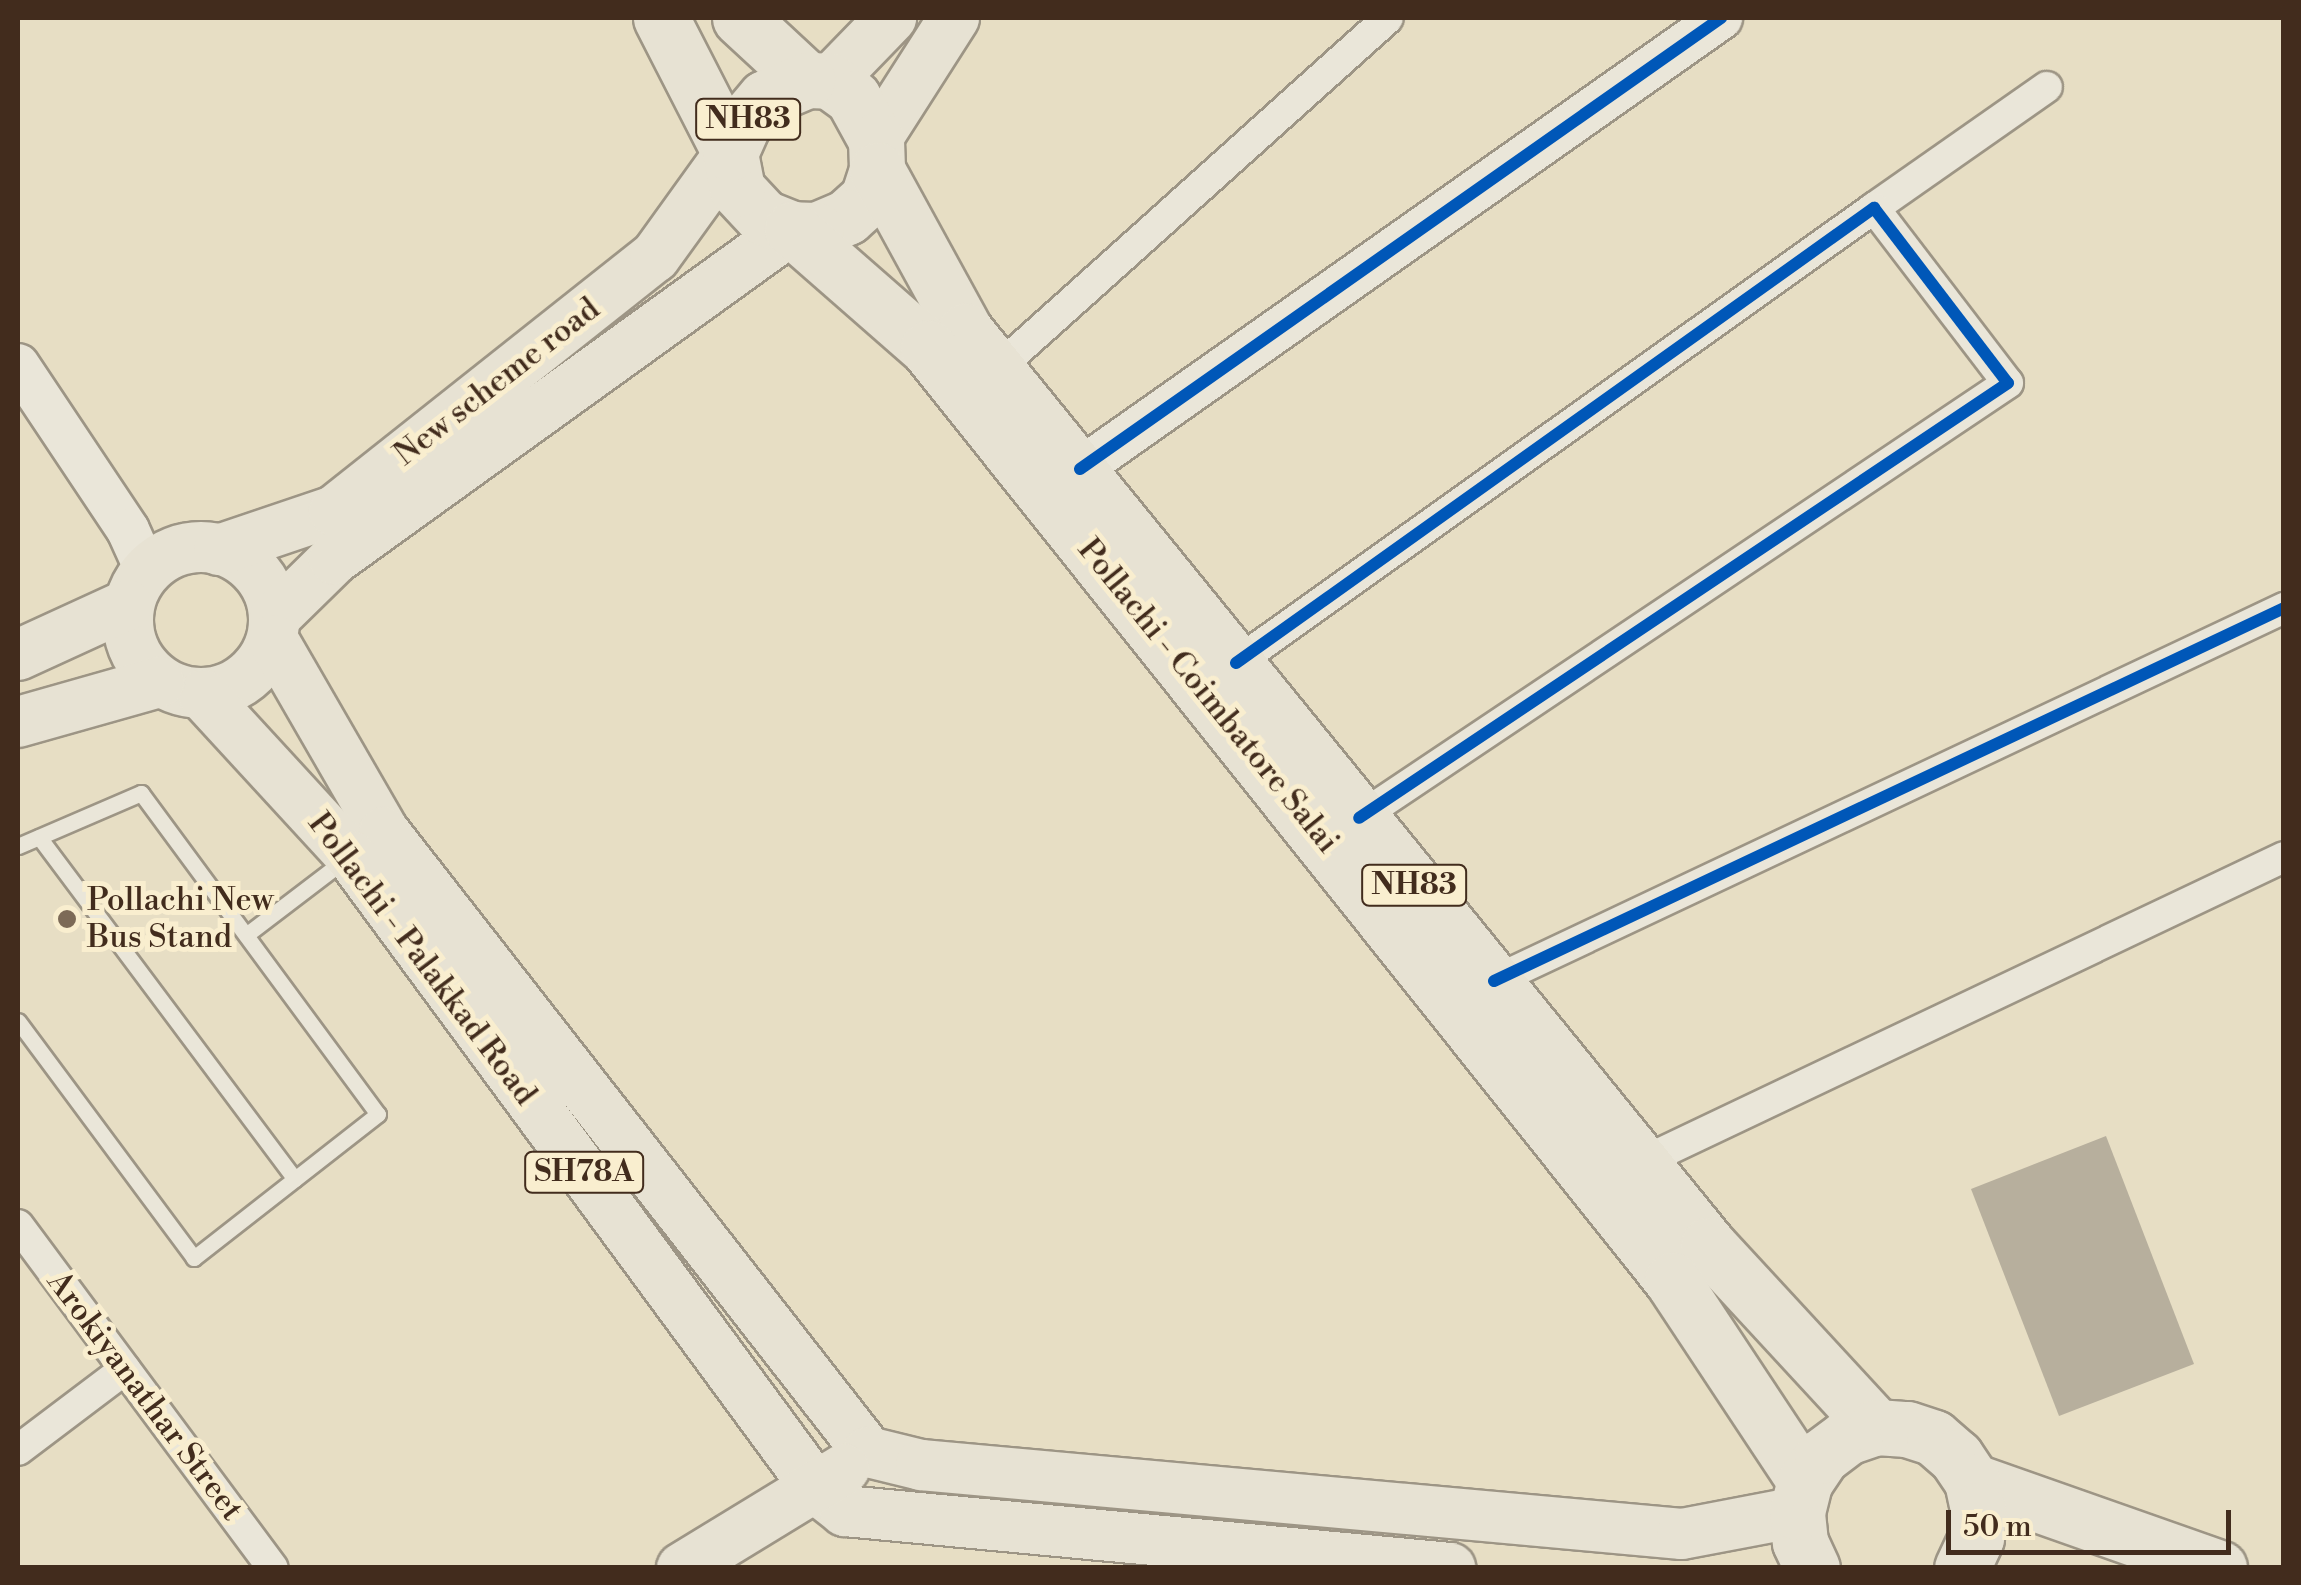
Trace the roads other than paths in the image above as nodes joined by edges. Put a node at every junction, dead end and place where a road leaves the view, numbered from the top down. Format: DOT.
graph roads {
  1 [pos="662,18"];
  2 [pos="740,18"];
  3 [pos="891,18"];
  4 [pos="954,18"];
  5 [pos="1388,18"];
  6 [pos="1721,18"];
  7 [pos="819,81"];
  8 [pos="2047,87"];
  9 [pos="730,153"];
  10 [pos="877,155"];
  11 [pos="1874,208"];
  12 [pos="792,230"];
  13 [pos="18,366"];
  14 [pos="998,370"];
  15 [pos="1080,468"];
  16 [pos="219,550"];
  17 [pos="142,566"];
  18 [pos="2284,608"];
  19 [pos="274,628"];
  20 [pos="18,655"];
  21 [pos="1236,663"];
  22 [pos="181,688"];
  23 [pos="18,722"];
  24 [pos="1359,818"];
  25 [pos="40,836"];
  26 [pos="18,846"];
  27 [pos="350,856"];
  28 [pos="2284,857"];
  29 [pos="246,935"];
  30 [pos="1494,981"];
  31 [pos="18,1022"];
  32 [pos="1640,1162"];
  33 [pos="295,1179"];
  34 [pos="18,1225"];
  35 [pos="125,1369"];
  36 [pos="1876,1428"];
  37 [pos="18,1450"];
  38 [pos="868,1452"];
  39 [pos="1972,1482"];
  40 [pos="817,1489"];
  41 [pos="1801,1497"];
  42 [pos="1364,1564"];
  43 [pos="273,1568"];
  44 [pos="682,1568"];
  45 [pos="1450,1568"];
  46 [pos="1812,1568"];
  47 [pos="1962,1568"];
  48 [pos="2219,1568"];
  1 -- 9 [label="highway, Pollachi - Coimbatore Salai / NH83"];
  2 -- 7 [label="highway, Pollachi - Coimbatore Salai / NH83"];
  3 -- 7 [label="main road"];
  4 -- 10 [label="main road"];
  5 -- 14 [label="street"];
  6 -- 15 [label="street"];
  7 -- 9 [label="highway, NH83"];
  7 -- 10 [label="highway, Pollachi - Coimbatore Salai / NH83"];
  8 -- 11 [label="street"];
  9 -- 12 [label="highway, Pollachi - Coimbatore Salai / NH83"];
  9 -- 16 [label="main road, New scheme road"];
  10 -- 12 [label="highway"];
  10 -- 14 [label="highway, Pollachi - Coimbatore Salai / NH83"];
  11 -- 21 [label="street"];
  11 -- 24 [label="street"];
  12 -- 19 [label="main road, New scheme road"];
  12 -- 41 [label="highway, Pollachi - Coimbatore Salai / NH83"];
  13 -- 17 [label="street"];
  14 -- 15 [label="highway, Pollachi - Coimbatore Salai / NH83"];
  15 -- 21 [label="highway, Pollachi - Coimbatore Salai / NH83"];
  16 -- 17 [label="main road"];
  16 -- 19 [label="main road"];
  17 -- 20 [label="main road"];
  17 -- 22 [label="main road, Pollachi - Palakkad Road / SH78A"];
  18 -- 30 [label="street"];
  19 -- 22 [label="main road"];
  19 -- 38 [label="main road"];
  21 -- 24 [label="highway, Pollachi - Coimbatore Salai / NH83"];
  22 -- 23 [label="main road"];
  22 -- 27 [label="main road, Pollachi - Palakkad Road / SH78A"];
  24 -- 30 [label="highway, Pollachi - Coimbatore Salai / NH83"];
  25 -- 26 [label="lane"];
  25 -- 29 [label="lane"];
  25 -- 33 [label="lane"];
  27 -- 29 [label="lane"];
  27 -- 40 [label="main road, Pollachi - Palakkad Road / SH78A"];
  28 -- 32 [label="street"];
  29 -- 33 [label="lane"];
  30 -- 32 [label="highway, Pollachi - Coimbatore Salai / NH83"];
  31 -- 33 [label="lane"];
  32 -- 36 [label="highway, Pollachi - Coimbatore Salai / NH83"];
  34 -- 35 [label="street, Arokiyanathar Street"];
  35 -- 37 [label="street"];
  35 -- 43 [label="street, Arokiyanathar Street"];
  36 -- 39 [label="highway"];
  36 -- 41 [label="highway"];
  38 -- 40 [label="main road"];
  38 -- 41 [label="main road"];
  39 -- 47 [label="highway"];
  39 -- 48 [label="highway"];
  40 -- 42 [label="main road, Pollachi - Palakkad Road / SH78A"];
  40 -- 44 [label="main road"];
  41 -- 46 [label="highway, Pollachi - Coimbatore Salai / NH83"];
  42 -- 45 [label="main road, Pollachi - Palakkad Road / SH78A"];
}
